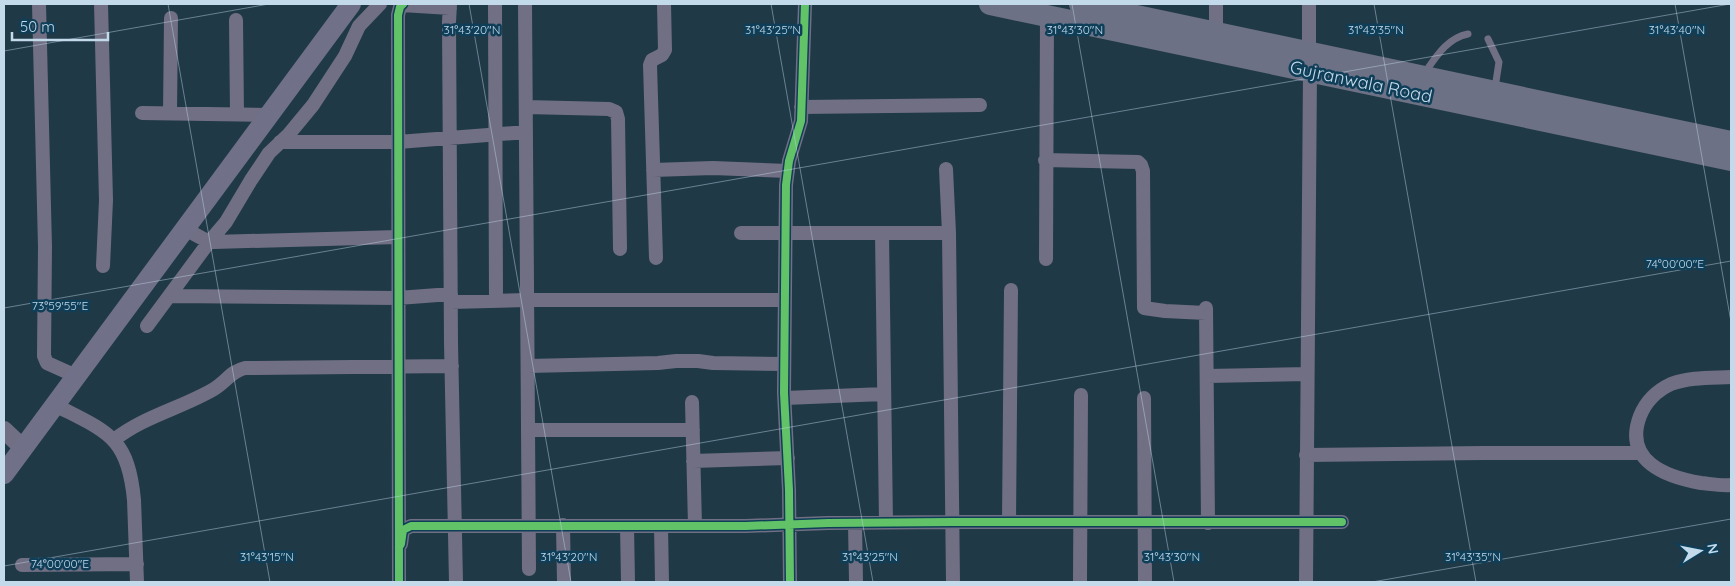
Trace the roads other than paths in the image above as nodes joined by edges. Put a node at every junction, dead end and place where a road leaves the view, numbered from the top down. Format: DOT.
graph roads {
  1 [pos="39,4"];
  2 [pos="101,4"];
  3 [pos="351,4"];
  4 [pos="380,4"];
  5 [pos="402,4"];
  6 [pos="495,4"];
  7 [pos="525,4"];
  8 [pos="664,4"];
  9 [pos="805,4"];
  10 [pos="990,4"];
  11 [pos="1080,4"];
  12 [pos="1216,4"];
  13 [pos="1309,4"];
  14 [pos="450,6"];
  15 [pos="1047,16"];
  16 [pos="171,18"];
  17 [pos="236,20"];
  18 [pos="1216,33"];
  19 [pos="1468,34"];
  20 [pos="1488,40"];
  21 [pos="1310,62"];
  22 [pos="1422,76"];
  23 [pos="1492,100"];
  24 [pos="980,105"];
  25 [pos="526,107"];
  26 [pos="801,107"];
  27 [pos="142,113"];
  28 [pos="170,113"];
  29 [pos="237,114"];
  30 [pos="269,115"];
  31 [pos="257,132"];
  32 [pos="526,132"];
  33 [pos="496,134"];
  34 [pos="450,138"];
  35 [pos="398,142"];
  36 [pos="1731,142"];
  37 [pos="278,144"];
  38 [pos="1045,160"];
  39 [pos="1731,160"];
  40 [pos="946,169"];
  41 [pos="653,170"];
  42 [pos="788,170"];
  43 [pos="185,229"];
  44 [pos="741,233"];
  45 [pos="785,233"];
  46 [pos="882,233"];
  47 [pos="949,233"];
  48 [pos="398,237"];
  49 [pos="209,242"];
  50 [pos="620,249"];
  51 [pos="656,258"];
  52 [pos="1046,259"];
  53 [pos="103,266"];
  54 [pos="1011,290"];
  55 [pos="169,296"];
  56 [pos="398,298"];
  57 [pos="451,298"];
  58 [pos="528,300"];
  59 [pos="784,300"];
  60 [pos="496,301"];
  61 [pos="147,326"];
  62 [pos="784,364"];
  63 [pos="452,366"];
  64 [pos="528,366"];
  65 [pos="398,367"];
  66 [pos="1307,374"];
  67 [pos="76,376"];
  68 [pos="1207,376"];
  69 [pos="1731,377"];
  70 [pos="884,394"];
  71 [pos="1081,395"];
  72 [pos="785,398"];
  73 [pos="1144,398"];
  74 [pos="692,402"];
  75 [pos="54,405"];
  76 [pos="4,430"];
  77 [pos="528,430"];
  78 [pos="693,430"];
  79 [pos="114,440"];
  80 [pos="23,448"];
  81 [pos="1640,453"];
  82 [pos="1306,455"];
  83 [pos="788,458"];
  84 [pos="693,461"];
  85 [pos="4,474"];
  86 [pos="1731,485"];
  87 [pos="886,522"];
  88 [pos="952,522"];
  89 [pos="1009,522"];
  90 [pos="1079,522"];
  91 [pos="1145,522"];
  92 [pos="1305,522"];
  93 [pos="1342,522"];
  94 [pos="855,523"];
  95 [pos="1208,523"];
  96 [pos="789,524"];
  97 [pos="529,525"];
  98 [pos="562,525"];
  99 [pos="627,526"];
  100 [pos="661,526"];
  101 [pos="695,526"];
  102 [pos="454,527"];
  103 [pos="398,547"];
  104 [pos="22,565"];
  105 [pos="530,569"];
  106 [pos="137,572"];
  107 [pos="144,582"];
  108 [pos="399,582"];
  109 [pos="456,582"];
  110 [pos="564,582"];
  111 [pos="628,582"];
  112 [pos="662,582"];
  113 [pos="790,582"];
  114 [pos="856,582"];
  115 [pos="953,582"];
  116 [pos="1080,582"];
  117 [pos="1145,582"];
  118 [pos="1306,582"];
  1 -- 67 [label="street"];
  2 -- 53 [label="street"];
  3 -- 30 [label="main road"];
  4 -- 37 [label="street"];
  5 -- 14 [label="street"];
  5 -- 35 [label="street"];
  6 -- 33 [label="street"];
  7 -- 25 [label="street"];
  8 -- 41 [label="street"];
  9 -- 26 [label="street"];
  10 -- 15 [label="highway, Gujranwala Road"];
  11 -- 18 [label="highway, Gujranwala Road"];
  12 -- 18 [label="street"];
  13 -- 21 [label="street"];
  14 -- 34 [label="street"];
  15 -- 21 [label="highway, Gujranwala Road"];
  15 -- 38 [label="street"];
  16 -- 28 [label="street"];
  17 -- 29 [label="street"];
  18 -- 21 [label="highway, Gujranwala Road"];
  19 -- 22 [label="lane"];
  20 -- 23 [label="lane"];
  21 -- 22 [label="highway, Gujranwala Road"];
  21 -- 23 [label="highway, Gujranwala Road"];
  21 -- 66 [label="street"];
  22 -- 23 [label="highway, Gujranwala Road"];
  23 -- 36 [label="highway, Gujranwala Road"];
  23 -- 39 [label="highway, Gujranwala Road"];
  24 -- 26 [label="street"];
  25 -- 32 [label="street"];
  25 -- 50 [label="street"];
  26 -- 42 [label="street"];
  27 -- 28 [label="street"];
  28 -- 29 [label="street"];
  29 -- 30 [label="street"];
  30 -- 31 [label="main road"];
  31 -- 37 [label="street"];
  31 -- 43 [label="main road"];
  32 -- 33 [label="street"];
  32 -- 58 [label="street"];
  33 -- 34 [label="street"];
  33 -- 60 [label="street"];
  34 -- 35 [label="street"];
  34 -- 57 [label="street"];
  35 -- 37 [label="street"];
  35 -- 48 [label="street"];
  37 -- 49 [label="street"];
  38 -- 52 [label="street"];
  38 -- 68 [label="street"];
  40 -- 47 [label="street"];
  41 -- 42 [label="street"];
  41 -- 51 [label="street"];
  42 -- 45 [label="street"];
  43 -- 49 [label="street"];
  43 -- 67 [label="main road"];
  44 -- 45 [label="street"];
  45 -- 46 [label="street"];
  45 -- 59 [label="street"];
  46 -- 47 [label="street"];
  46 -- 70 [label="street"];
  47 -- 88 [label="street"];
  48 -- 49 [label="street"];
  48 -- 56 [label="street"];
  49 -- 55 [label="street"];
  54 -- 89 [label="street"];
  55 -- 56 [label="street"];
  55 -- 61 [label="street"];
  56 -- 57 [label="street"];
  56 -- 65 [label="street"];
  57 -- 60 [label="street"];
  57 -- 63 [label="street"];
  58 -- 59 [label="street"];
  58 -- 60 [label="street"];
  58 -- 64 [label="street"];
  59 -- 62 [label="street"];
  62 -- 64 [label="street"];
  62 -- 72 [label="street"];
  63 -- 65 [label="street"];
  63 -- 102 [label="street"];
  64 -- 77 [label="street"];
  65 -- 79 [label="street"];
  65 -- 103 [label="street"];
  66 -- 68 [label="street"];
  66 -- 82 [label="street"];
  67 -- 75 [label="main road"];
  68 -- 95 [label="street"];
  69 -- 81 [label="street"];
  70 -- 72 [label="street"];
  70 -- 87 [label="street"];
  71 -- 90 [label="street"];
  72 -- 83 [label="street"];
  73 -- 91 [label="street"];
  74 -- 78 [label="street"];
  75 -- 79 [label="street"];
  75 -- 80 [label="main road"];
  76 -- 80 [label="street"];
  77 -- 78 [label="street"];
  77 -- 97 [label="street"];
  78 -- 84 [label="street"];
  79 -- 106 [label="street"];
  80 -- 85 [label="main road"];
  81 -- 82 [label="street"];
  81 -- 86 [label="street"];
  82 -- 92 [label="street"];
  83 -- 84 [label="street"];
  83 -- 96 [label="street"];
  84 -- 101 [label="street"];
  87 -- 88 [label="street"];
  87 -- 94 [label="street"];
  88 -- 89 [label="street"];
  88 -- 115 [label="street"];
  89 -- 90 [label="street"];
  90 -- 91 [label="street"];
  90 -- 116 [label="street"];
  91 -- 95 [label="street"];
  91 -- 117 [label="street"];
  92 -- 93 [label="street"];
  92 -- 95 [label="street"];
  92 -- 118 [label="street"];
  94 -- 96 [label="street"];
  94 -- 114 [label="street"];
  96 -- 101 [label="street"];
  96 -- 113 [label="street"];
  97 -- 98 [label="street"];
  97 -- 102 [label="street"];
  97 -- 105 [label="street"];
  98 -- 99 [label="street"];
  98 -- 110 [label="street"];
  99 -- 100 [label="street"];
  99 -- 111 [label="street"];
  100 -- 101 [label="street"];
  100 -- 112 [label="street"];
  102 -- 103 [label="street"];
  102 -- 109 [label="street"];
  103 -- 108 [label="street"];
  104 -- 106 [label="street"];
  106 -- 107 [label="street"];
}
